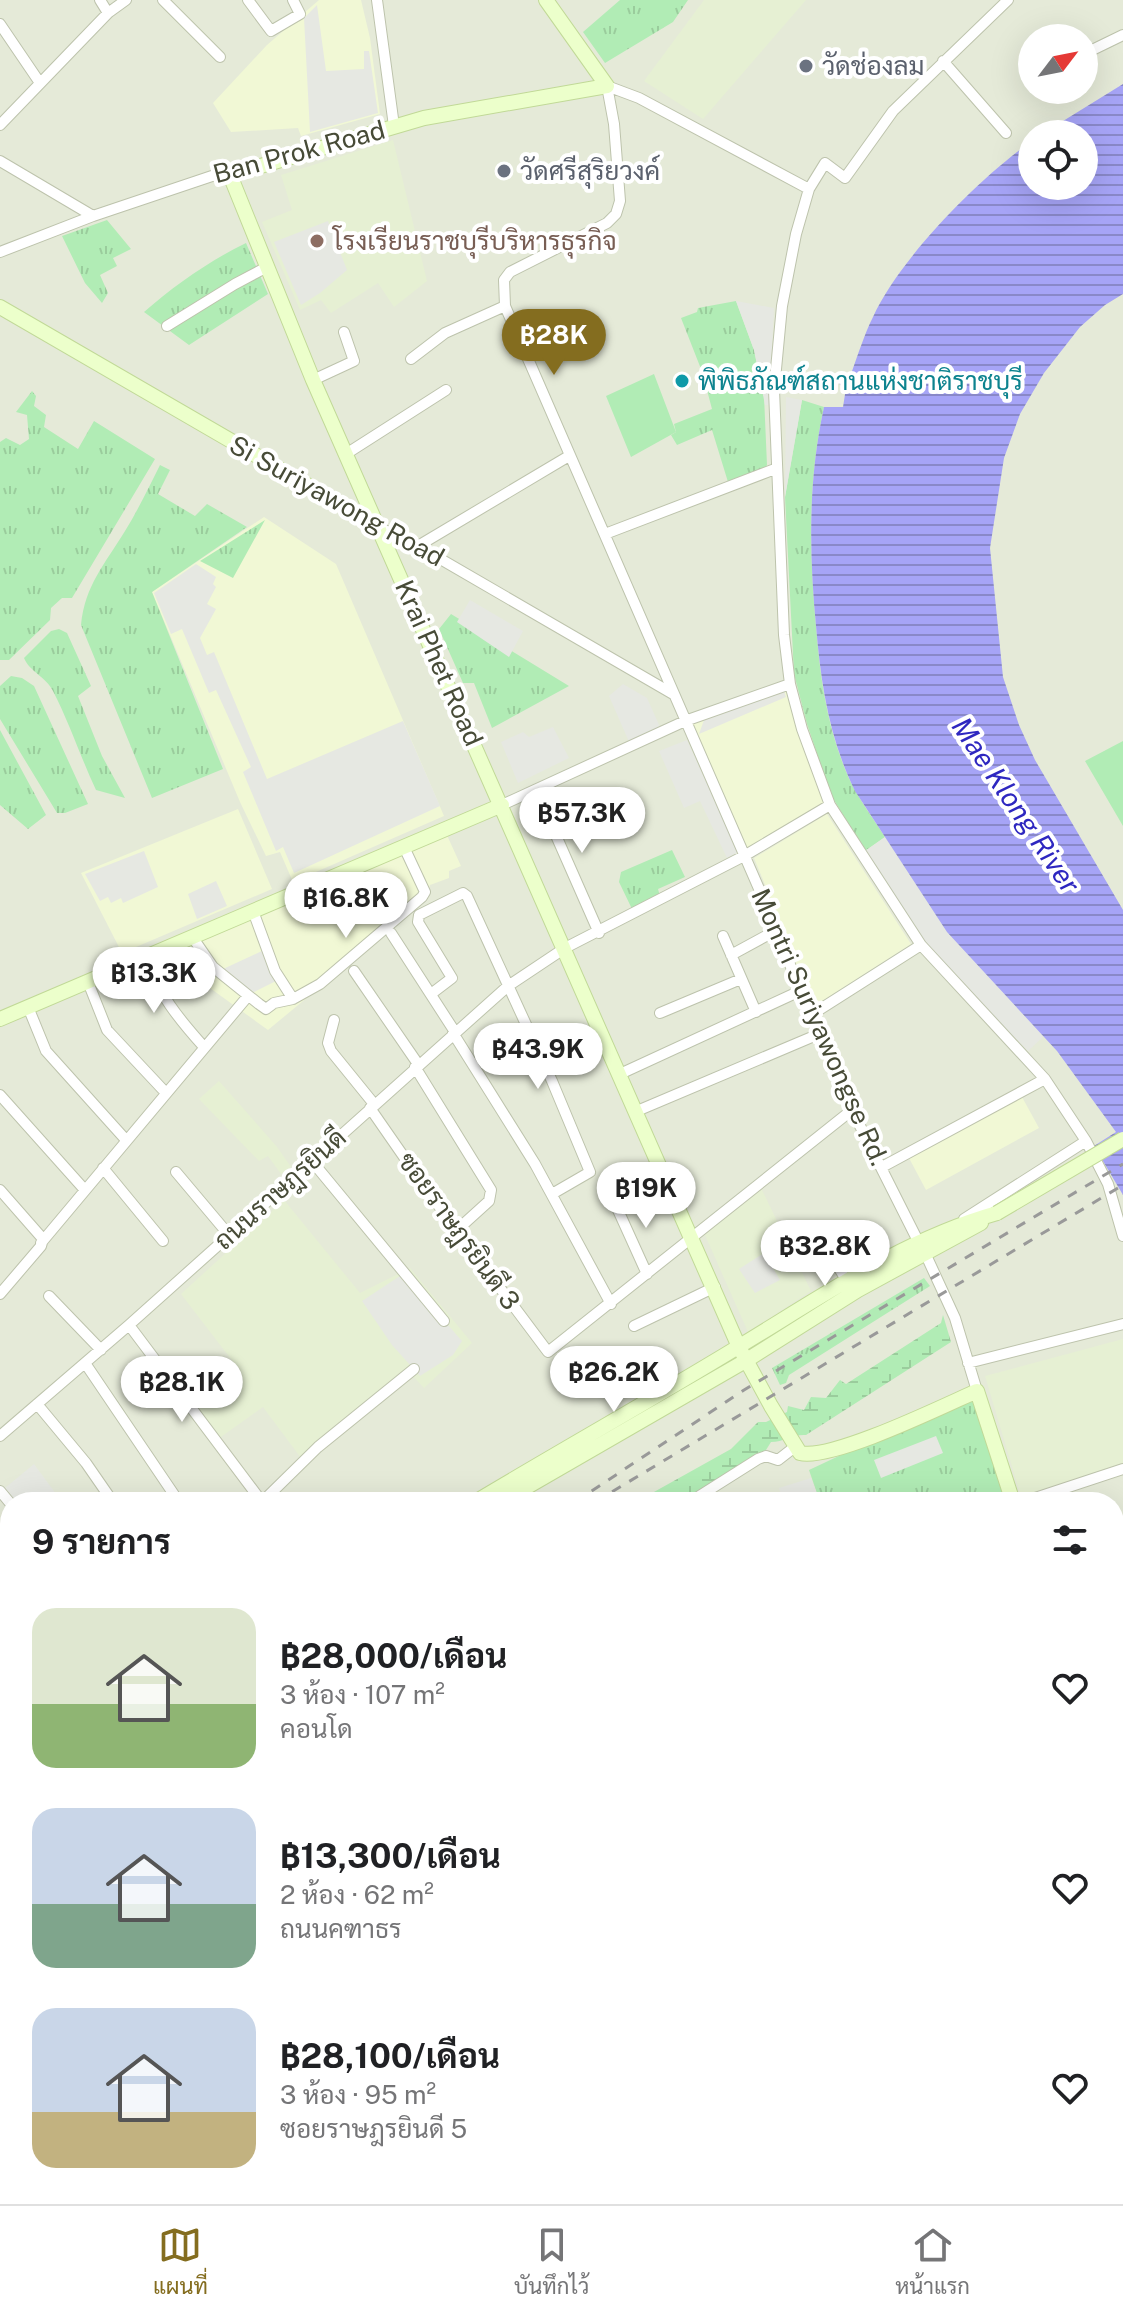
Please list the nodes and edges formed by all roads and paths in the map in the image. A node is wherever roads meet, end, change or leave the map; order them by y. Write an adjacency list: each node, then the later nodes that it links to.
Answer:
1 (100, 0): 9 (street)
2 (126, 0): 9 (street)
3 (163, 0): 13 (street)
4 (248, 0): 5 (street)
5 (293, 0)
6 (377, 0): 18 (street)
7 (1008, 0): 14 (street)
8 (548, 1): 16 (main road)
9 (108, 13): 15 (street)
10 (0, 24): 15 (street)
11 (1123, 35): 12 (street)
12 (1098, 47)
13 (220, 57)
14 (943, 61): 19 (street); 22 (street)
15 (40, 83): 17 (street)
16 (607, 86): 18 (main road, Ban Prok Road); 22 (street); 26 (street)
17 (0, 125)
18 (394, 126): 21 (main road, Ban Prok Road)
19 (1006, 133)
20 (0, 161): 23 (street)
21 (230, 175): 23 (street, Ban Prok Road); 25 (main road, Krai Phet Road)
22 (809, 189): 35 (street)
23 (93, 216): 24 (street, Ban Prok Road)
24 (0, 252)
25 (267, 267): 28 (street); 31 (main road, Krai Phet Road)
26 (505, 306): 30 (street); 34 (street, Montri Suriyawongse Rd.)
27 (0, 307): 36 (main road, Si Suriyawong Road)
28 (167, 326)
29 (344, 332): 31 (street)
30 (411, 359)
31 (313, 380): 33 (main road, Krai Phet Road)
32 (446, 390): 33 (street)
33 (346, 454): 36 (main road, Krai Phet Road)
34 (569, 456): 37 (street, Montri Suriyawongse Rd.); 38 (street)
35 (775, 469): 37 (street); 39 (street)
36 (378, 527): 38 (street, Si Suriyawong Road); 43 (main road, Krai Phet Road)
37 (605, 534): 40 (street, Montri Suriyawongse Rd.)
38 (418, 546): 40 (street, Si Suriyawong Road)
39 (790, 684): 41 (street); 44 (street)
40 (673, 694): 41 (street, Montri Suriyawongse Rd.)
41 (685, 721): 42 (street); 46 (street, Montri Suriyawongse Rd.)
42 (536, 790): 43 (street); 50 (street)
43 (502, 805): 45 (main road); 54 (main road, Krai Phet Road)
44 (830, 805): 46 (street, ถนนราษฎรยินดี); 53 (street)
45 (404, 847): 47 (main road); 64 (street)
46 (744, 856): 48 (street, Montri Suriyawongse Rd.); 50 (street, ถนนราษฎรยินดี)
47 (253, 911): 52 (main road); 64 (street)
48 (777, 930): 55 (street); 61 (street, Montri Suriyawongse Rd.)
49 (391, 933): 62 (street)
50 (599, 933): 54 (street, ถนนราษฎรยินดี)
51 (723, 936): 55 (street)
52 (193, 938): 56 (main road); 63 (street)
53 (921, 945): 68 (street); 76 (street)
54 (565, 948): 60 (street, ถนนราษฎรยินดี); 75 (main road, Krai Phet Road)
55 (731, 955): 58 (street)
56 (145, 958): 59 (main road); 73 (street)
57 (354, 971): 74 (street)
58 (741, 979): 66 (street); 67 (street)
59 (88, 982): 65 (main road); 77 (street)
60 (508, 986): 62 (street); 71 (street, ถนนราษฎรยินดี); 91 (street)
61 (800, 991): 66 (street); 68 (street, Montri Suriyawongse Rd.)
62 (431, 994): 71 (street)
63 (248, 996): 64 (street); 73 (street)
64 (293, 999)
65 (28, 1007): 69 (main road); 83 (street)
66 (756, 1012): 75 (street)
67 (660, 1013)
68 (811, 1015): 72 (street, Montri Suriyawongse Rd.)
69 (0, 1019)
70 (334, 1020): 79 (street, ซอยราษฎรยินดี 3)
71 (454, 1033): 74 (street, ถนนราษฎรยินดี); 91 (street)
72 (819, 1034): 80 (street, Montri Suriyawongse Rd.); 81 (street)
73 (204, 1047): 77 (street)
74 (417, 1066): 79 (street, ถนนราษฎรยินดี); 95 (street)
75 (620, 1074): 81 (main road, Krai Phet Road)
76 (1045, 1079): 84 (street); 86 (street)
77 (166, 1093): 83 (street)
78 (0, 1095): 89 (street)
79 (372, 1106): 85 (street, ถนนราษฎรยินดี); 95 (street, ซอยราษฎรยินดี 3)
80 (852, 1110): 86 (street, Montri Suriyawongse Rd.); 98 (street)
81 (637, 1111): 98 (main road, Krai Phet Road)
82 (1123, 1139): 93 (main road, bridge)
83 (126, 1140): 87 (street)
84 (1086, 1141): 94 (street); 97 (street)
85 (311, 1160): 96 (street, ถนนราษฎรยินดี); 109 (street)
86 (882, 1167): 101 (street, Montri Suriyawongse Rd.)
87 (103, 1168): 89 (street); 99 (street)
88 (176, 1172): 96 (street)
89 (84, 1189): 100 (street)
90 (0, 1190): 100 (street)
91 (552, 1194): 108 (street)
92 (613, 1199): 103 (street)
93 (997, 1213): 94 (main road); 101 (main road)
94 (955, 1225): 101 (main road)
95 (457, 1230): 108 (street, ซอยราษฎรยินดี 3)
96 (229, 1235): 111 (street, ถนนราษฎรยินดี)
97 (1123, 1236)
98 (693, 1237): 103 (street); 106 (main road, Krai Phet Road)
99 (163, 1241)
100 (41, 1243): 105 (street)
101 (922, 1247): 104 (main road); 114 (main road); 116 (street, Montri Suriyawongse Rd.)
102 (830, 1254): 104 (street)
103 (647, 1274): 108 (street)
104 (847, 1281): 114 (main road)
105 (2, 1287)
106 (715, 1287): 112 (street); 114 (main road, Krai Phet Road)
107 (49, 1296): 113 (street)
108 (611, 1304)
109 (444, 1321)
110 (1123, 1324): 116 (street)
111 (129, 1325): 113 (street, ถนนราษฎรยินดี); 125 (street)
112 (634, 1326)
113 (101, 1350): 115 (street, ถนนราษฎรยินดี)
114 (743, 1354): 121 (main road, Krai Phet Road); 127 (main road); 128 (main road)
115 (85, 1363): 119 (street, ถนนราษฎรยินดี); 124 (street)
116 (968, 1363): 118 (street, Montri Suriyawongse Rd.)
117 (414, 1369): 126 (street)
118 (977, 1391): 121 (main road); 130 (main road)
119 (37, 1404): 120 (street, ถนนราษฎรยินดี); 123 (street)
120 (0, 1436)
121 (794, 1444): 129 (street)
122 (1123, 1469): 131 (street)
123 (106, 1492)
124 (172, 1492)
125 (254, 1492)
126 (272, 1492)
127 (493, 1492)
128 (517, 1492)
129 (706, 1492)
130 (1010, 1492)
131 (1053, 1492)

